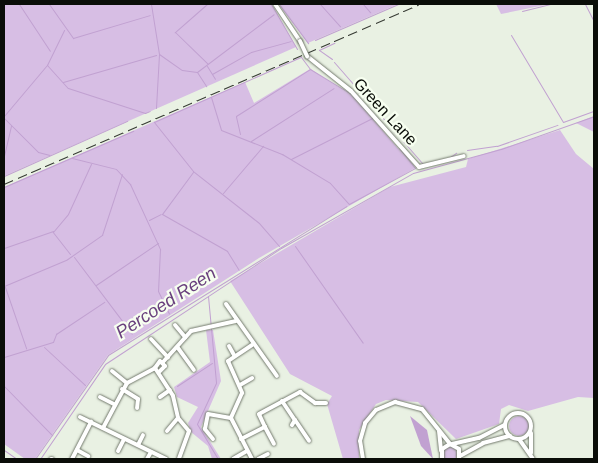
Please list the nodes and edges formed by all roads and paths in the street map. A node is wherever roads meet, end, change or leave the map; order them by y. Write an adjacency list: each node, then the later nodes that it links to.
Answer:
1 (275, 4): 2 (street, Green Lane, bridge)
2 (464, 156)
3 (226, 304): 4 (street)
4 (236, 321): 6 (street); 9 (street)
5 (175, 325): 6 (street)
6 (185, 337): 10 (street)
7 (151, 339): 12 (street)
8 (229, 346): 11 (street)
9 (252, 346): 11 (street); 18 (street)
10 (178, 348): 12 (street); 15 (street)
11 (234, 355): 21 (street)
12 (168, 357): 13 (street)
13 (163, 362): 14 (street); 17 (street)
14 (155, 368): 17 (street); 20 (street)
15 (194, 370)
16 (112, 371): 20 (street)
17 (160, 371): 23 (street)
18 (277, 376)
19 (252, 378): 21 (street)
20 (127, 383): 22 (street)
21 (240, 385): 32 (street)
22 (122, 389): 28 (street); 29 (street)
23 (170, 390): 24 (street); 31 (street)
24 (160, 396)
25 (100, 397): 28 (street)
26 (282, 401): 27 (street); 33 (street); 37 (street)
27 (326, 403)
28 (114, 404): 38 (street)
29 (137, 408)
30 (80, 417): 34 (street)
31 (178, 418): 41 (street); 65 (street)
32 (231, 418): 45 (street); 46 (street)
33 (294, 420): 35 (street); 48 (street)
34 (91, 422): 38 (street); 52 (street)
35 (292, 425)
36 (505, 425): 40 (street); 43 (street); 50 (street)
37 (265, 427): 46 (street); 49 (street)
38 (103, 428): 44 (street)
39 (439, 430): 50 (street); 54 (street); 69 (street)
40 (531, 430): 47 (street); 57 (street)
41 (167, 431)
42 (143, 435): 51 (street)
43 (510, 436): 47 (street); 60 (street)
44 (124, 439): 51 (street); 53 (street)
45 (213, 439)
46 (241, 439): 56 (street)
47 (518, 439): 57 (street)
48 (309, 442)
49 (274, 444)
50 (451, 444): 54 (street); 60 (street)
51 (138, 445): 55 (street)
52 (77, 450): 59 (street); 61 (street)
53 (118, 451)
54 (441, 451): 70 (street)
55 (151, 452): 62 (street); 63 (street)
56 (248, 452): 66 (street); 67 (street)
57 (531, 453): 71 (street)
58 (268, 454): 68 (street)
59 (88, 456)
60 (459, 458)
61 (72, 459)
62 (147, 459)
63 (166, 459)
64 (172, 459): 65 (street)
65 (180, 459)
66 (233, 459)
67 (252, 459)
68 (258, 459)
69 (363, 459)
70 (442, 459)
71 (533, 459)

